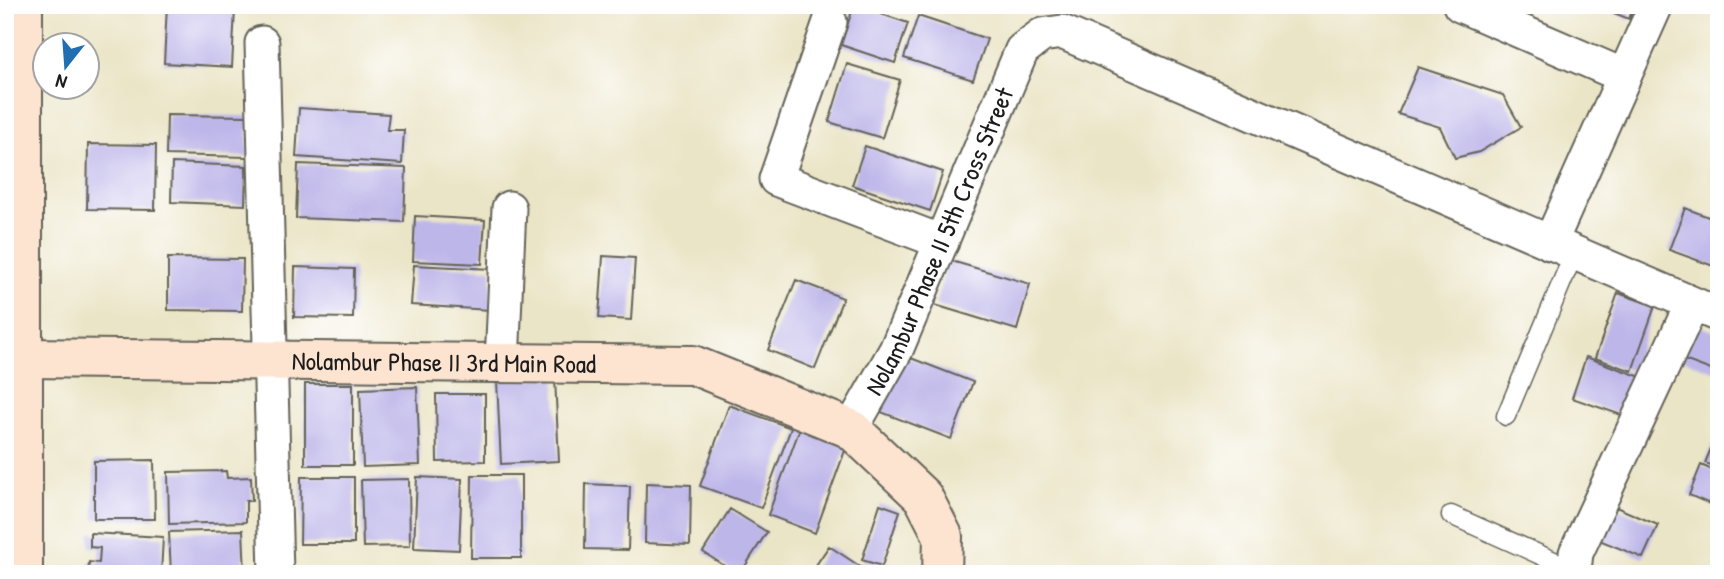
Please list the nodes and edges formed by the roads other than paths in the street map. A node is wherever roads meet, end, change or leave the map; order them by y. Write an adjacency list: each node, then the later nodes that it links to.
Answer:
1 (23, 5): 11 (street)
2 (1460, 5): 6 (street)
3 (1656, 5): 6 (street)
4 (830, 22): 8 (street)
5 (261, 43): 12 (street)
6 (1624, 76): 9 (street)
7 (509, 208): 13 (street)
8 (942, 242): 9 (street, Nolambur Phase II 5th Cross Street); 15 (street, Nolambur Phase II 5th Cross Street)
9 (1562, 248): 10 (street); 14 (lane)
10 (1705, 310): 17 (street)
11 (14, 358): 12 (street, Nolambur Phase II 3rd Main Road); 18 (street)
12 (272, 361): 13 (street, Nolambur Phase II 3rd Main Road); 19 (street)
13 (502, 363): 15 (street, Nolambur Phase II 3rd Main Road)
14 (1506, 416)
15 (851, 429): 20 (street)
16 (1451, 515): 17 (lane)
17 (1575, 572)
18 (23, 574)
19 (276, 574)
20 (942, 574)

